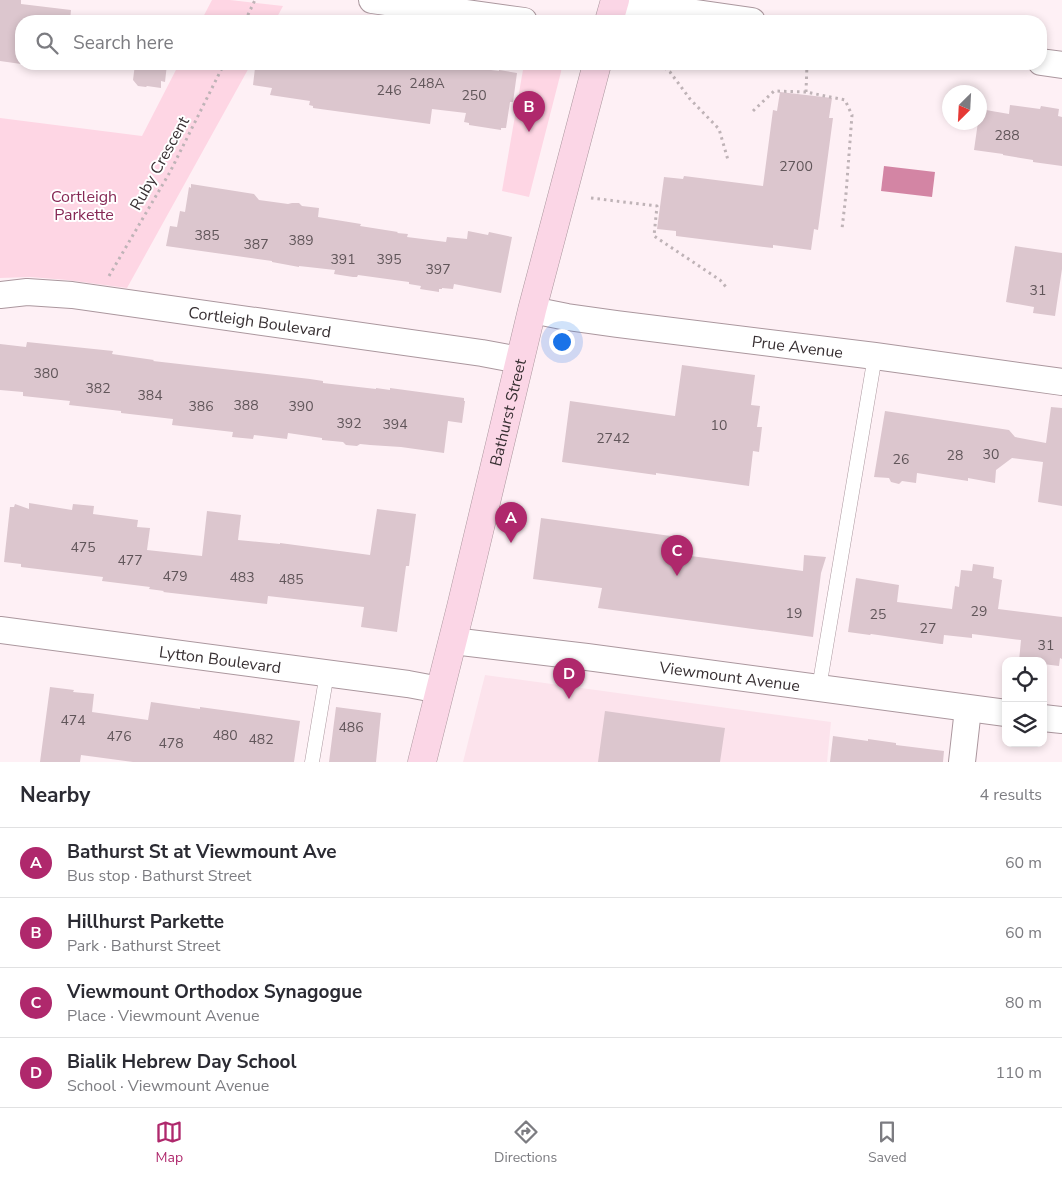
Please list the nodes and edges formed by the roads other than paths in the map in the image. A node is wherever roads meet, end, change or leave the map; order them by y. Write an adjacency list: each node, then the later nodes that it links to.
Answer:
1 (372, 0): 3 (street)
2 (612, 11): 4 (street)
3 (481, 15)
4 (710, 15)
5 (1047, 63): 6 (street)
6 (1062, 65)
7 (596, 70): 9 (main road, Bathurst Street)
8 (0, 295): 11 (street, Cortleigh Boulevard)
9 (532, 310): 10 (street, Prue Avenue); 11 (main road, Bathurst Street)
10 (876, 356): 12 (street, Prue Avenue); 16 (lane)
11 (520, 360): 14 (main road, Bathurst Street)
12 (1062, 382)
13 (0, 630): 15 (street, Lytton Boulevard)
14 (453, 641): 16 (street, Viewmount Avenue); 17 (main road, Bathurst Street)
15 (327, 674): 17 (street, Lytton Boulevard); 22 (lane)
16 (819, 688): 18 (street, Viewmount Avenue)
17 (440, 690): 23 (main road, Bathurst Street)
18 (968, 708): 19 (street, Viewmount Avenue); 24 (street)
19 (1002, 712)
20 (1047, 718): 21 (street)
21 (1062, 720)
22 (312, 762)
23 (422, 762)
24 (962, 762)

